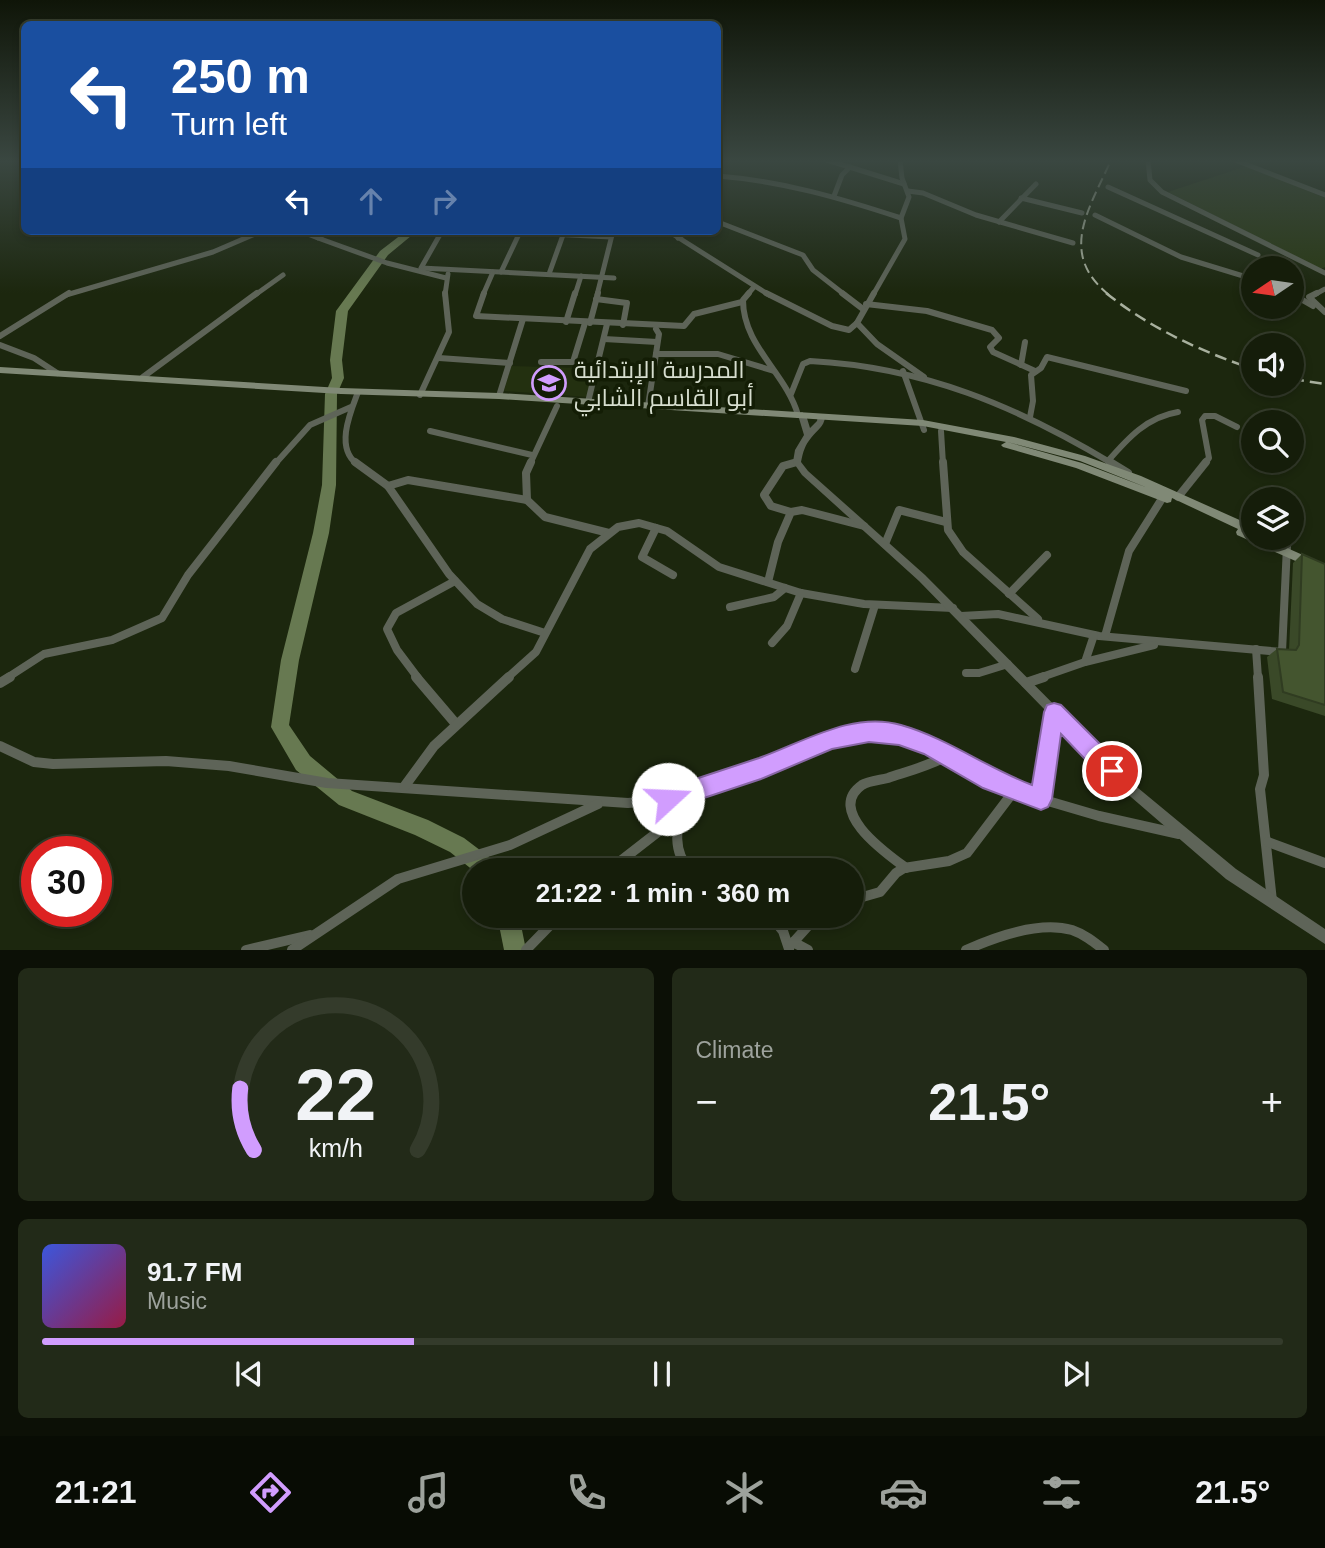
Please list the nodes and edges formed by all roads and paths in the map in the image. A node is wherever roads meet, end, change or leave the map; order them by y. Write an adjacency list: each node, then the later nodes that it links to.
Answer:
1 (859, 204): 10 (street)
2 (907, 204): 10 (street)
3 (953, 204): 11 (street)
4 (1015, 204): 11 (street)
5 (1049, 204): 8 (street)
6 (1146, 204): 26 (street)
7 (1187, 204): 24 (street)
8 (1082, 212)
9 (1095, 215): 34 (street)
10 (901, 218): 44 (street)
11 (999, 222): 25 (street)
12 (721, 223): 44 (street)
13 (253, 235): 53 (street)
14 (310, 235): 22 (street)
15 (323, 235): 22 (street)
16 (440, 235): 28 (street)
17 (519, 235): 30 (street)
18 (563, 235): 32 (street)
19 (612, 235): 36 (street)
20 (674, 235): 23 (street)
21 (682, 235): 23 (street)
22 (318, 238): 37 (street)
23 (678, 238): 39 (street)
24 (1256, 239): 26 (street); 31 (street)
25 (1073, 243)
26 (1238, 246): 27 (street)
27 (1258, 256)
28 (449, 270): 29 (street); 37 (street)
29 (493, 272): 30 (street); 46 (street)
30 (501, 272): 32 (street)
31 (1325, 273)
32 (549, 274): 35 (street)
33 (283, 275): 69 (street)
34 (1241, 275)
35 (581, 276): 36 (street); 47 (street)
36 (603, 277): 38 (street); 41 (street)
37 (446, 278): 59 (street)
38 (614, 278)
39 (754, 286): 43 (street); 49 (street)
40 (1325, 289): 45 (street)
41 (596, 299): 48 (street); 51 (street)
42 (1304, 301): 45 (street)
43 (742, 302): 52 (street); 66 (street)
44 (865, 307): 49 (street); 63 (street)
45 (1324, 312)
46 (523, 320): 47 (street); 61 (street)
47 (566, 322): 48 (street)
48 (588, 323): 50 (street); 60 (street)
49 (856, 323): 62 (street)
50 (607, 324): 51 (street); 54 (street)
51 (623, 325): 52 (street)
52 (656, 329): 55 (street)
53 (0, 336)
54 (604, 339): 55 (street); 77 (street)
55 (657, 342): 58 (street)
56 (1025, 342): 63 (street)
57 (0, 345): 67 (street)
58 (656, 354): 66 (street); 79 (street)
59 (439, 358): 61 (street); 74 (street)
60 (541, 362)
61 (509, 363): 76 (street)
62 (906, 364): 68 (street); 70 (street)
63 (1021, 365): 65 (street)
64 (0, 370): 67 (main road)
65 (1035, 371): 72 (street); 83 (street)
66 (775, 372): 73 (street)
67 (57, 373): 69 (main road)
68 (902, 373): 70 (street); 73 (street); 85 (street)
69 (144, 377): 71 (main road)
70 (927, 380): 83 (street)
71 (358, 391): 74 (main road); 80 (street)
72 (1186, 391)
73 (791, 394): 82 (street)
74 (420, 395): 75 (main road)
75 (452, 396): 76 (main road); 78 (main road)
76 (499, 396): 77 (main road)
77 (588, 402): 79 (main road)
78 (557, 406): 82 (main road); 90 (street)
79 (648, 406): 82 (main road)
80 (351, 407): 94 (street); 131 (street)
81 (1178, 412): 92 (street)
82 (801, 417): 84 (main road); 89 (street)
83 (1030, 417): 92 (street)
84 (821, 419): 85 (main road); 89 (street)
85 (923, 426): 88 (main road); 93 (main road)
86 (1237, 427): 96 (street)
87 (430, 431): 90 (street)
88 (941, 431): 95 (main road); 99 (street)
89 (808, 434): 91 (street)
90 (532, 455): 97 (street)
91 (797, 461): 98 (street); 100 (street)
92 (1108, 461): 93 (street)
93 (1138, 479): 96 (main road)
94 (388, 486): 97 (street); 113 (street)
95 (1163, 497): 103 (main road); 123 (street)
96 (1178, 498): 101 (main road)
97 (527, 500): 104 (street)
98 (791, 512): 100 (street); 114 (street)
99 (946, 522): 105 (street); 117 (street)
100 (864, 526): 105 (street)
101 (1241, 526)
102 (656, 528): 104 (street); 112 (street); 114 (street)
103 (1241, 530)
104 (609, 533): 122 (street)
105 (886, 544): 120 (street)
106 (1286, 550): 126 (street)
107 (1288, 550): 111 (main road)
108 (1289, 550): 110 (main road)
109 (1047, 555): 117 (street)
110 (1325, 563)
111 (1325, 570)
112 (673, 575)
113 (455, 581): 122 (street); 134 (street)
114 (768, 582): 115 (street)
115 (785, 588): 116 (street); 119 (street)
116 (801, 593): 118 (street); 124 (street)
117 (1009, 594): 121 (street)
118 (876, 605): 120 (street); 129 (street)
119 (730, 607)
120 (957, 612): 121 (street); 128 (street)
121 (1041, 621): 123 (street)
122 (545, 633): 134 (street)
123 (1100, 636): 125 (street); 127 (street)
124 (772, 643)
125 (1161, 643): 126 (street); 127 (street)
126 (1256, 649): 144 (street)
127 (1085, 662): 132 (street)
128 (1008, 664): 130 (street); 132 (street)
129 (855, 669)
130 (966, 673)
131 (0, 683)
132 (1026, 683): 133 (street)
133 (1054, 712): 140 (street); 143 (street)
134 (456, 724): 137 (street)
135 (0, 746): 137 (street)
136 (950, 755): 138 (street); 139 (street); 148 (street)
137 (404, 788): 141 (street)
138 (1014, 791): 140 (street); 148 (street)
139 (684, 794): 141 (street); 142 (street)
140 (1041, 799): 143 (street)
141 (600, 803): 154 (street)
142 (681, 814): 145 (street); 146 (street)
143 (1183, 835): 150 (street)
144 (1268, 842): 147 (street); 150 (street)
145 (624, 858)
146 (680, 858)
147 (1325, 863)
148 (906, 868): 149 (street)
149 (864, 898)
150 (1272, 901): 155 (street)
151 (550, 928): 156 (street)
152 (781, 928): 157 (street)
153 (806, 928): 157 (street)
154 (313, 934): 158 (street); 159 (street)
155 (1325, 937)
156 (536, 945): 160 (street)
157 (790, 946): 161 (street)
158 (246, 950)
159 (292, 950)
160 (526, 950)
161 (808, 950)
162 (966, 950): 163 (street)
163 (1104, 950)

